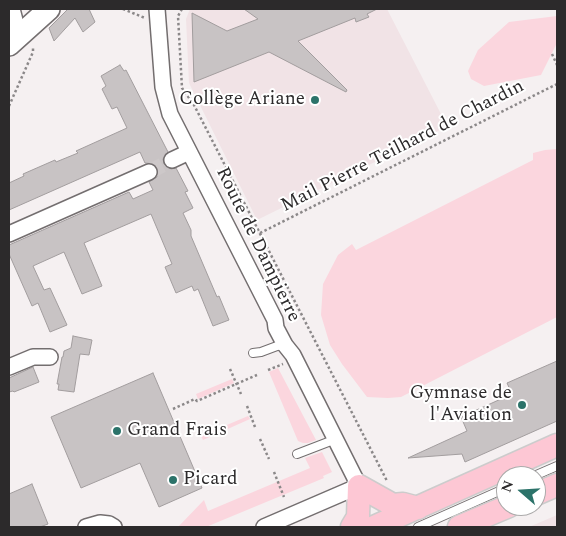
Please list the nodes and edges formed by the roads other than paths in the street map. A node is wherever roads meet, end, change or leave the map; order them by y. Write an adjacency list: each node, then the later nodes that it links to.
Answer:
1 (12, 9): 4 (street)
2 (49, 9): 4 (street)
3 (157, 9): 5 (street, Route de Dampierre)
4 (21, 35)
5 (189, 152): 6 (street); 9 (street, Route de Dampierre)
6 (172, 160)
7 (150, 172): 8 (street)
8 (9, 234)
9 (276, 328): 10 (street, Route de Dampierre); 11 (lane)
10 (284, 346): 11 (lane); 15 (street, Route de Dampierre)
11 (269, 348): 12 (lane)
12 (253, 353)
13 (50, 357): 14 (street)
14 (9, 367)
15 (336, 439): 17 (lane); 18 (street, Route de Dampierre)
16 (557, 445): 21 (main road)
17 (297, 454)
18 (359, 486): 21 (main road); 24 (street); 25 (main road)
19 (496, 491): 21 (lane)
20 (496, 511): 27 (main road)
21 (418, 518): 26 (main road)
22 (86, 527): 23 (street)
23 (114, 527)
24 (264, 527)
25 (352, 527)
26 (374, 527)
27 (459, 527)

